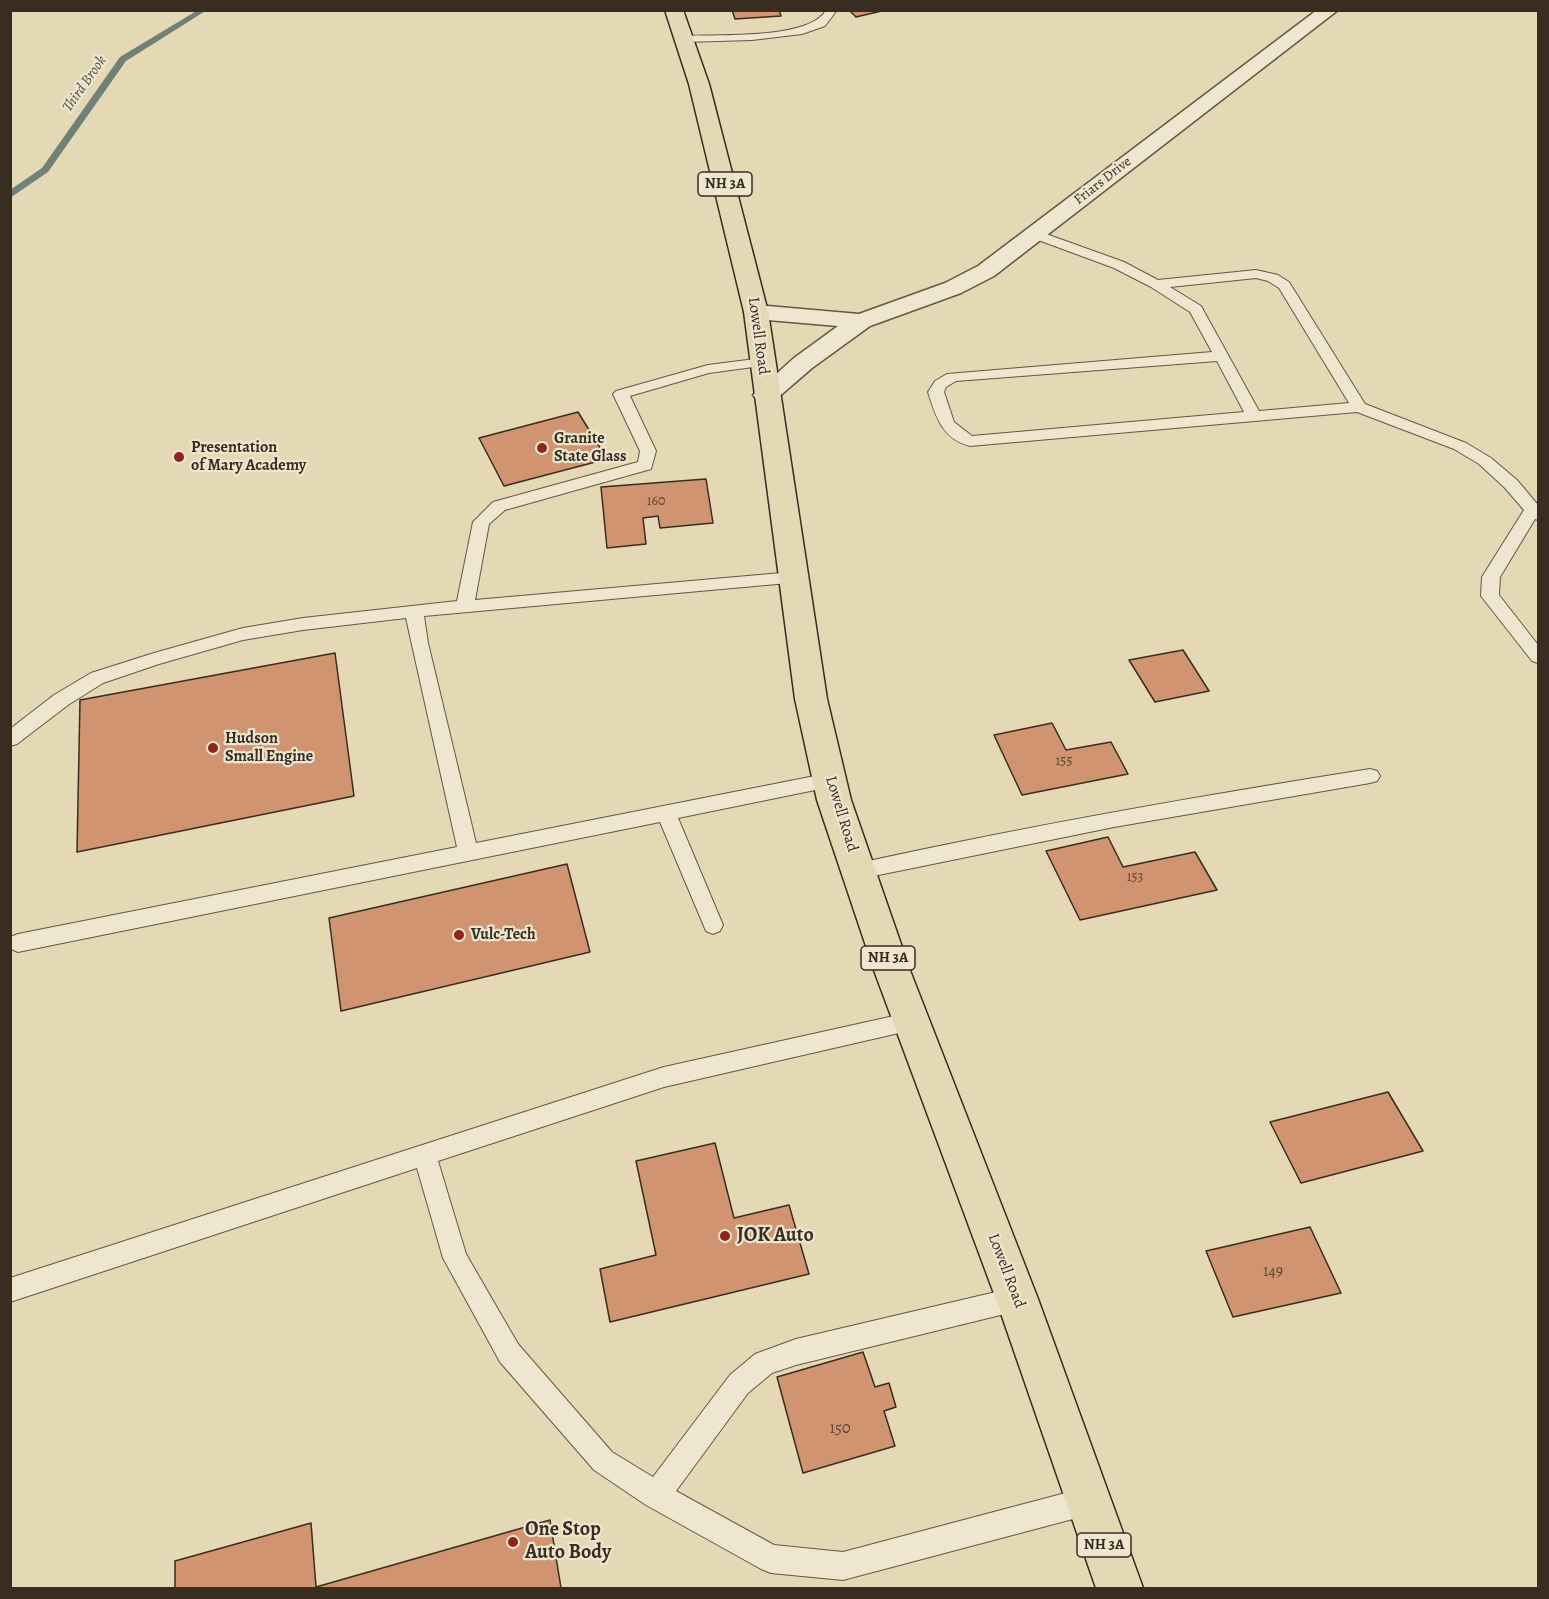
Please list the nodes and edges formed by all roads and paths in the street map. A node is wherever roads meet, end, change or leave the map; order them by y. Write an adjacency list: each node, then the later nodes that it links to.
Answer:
1 (674, 10): 4 (main road, Lowell Road / NH 3A)
2 (832, 10): 4 (lane)
3 (1329, 10): 5 (street, Friars Drive)
4 (686, 39): 7 (main road, Lowell Road / NH 3A)
5 (1035, 234): 6 (lane); 8 (street, Friars Drive)
6 (1156, 284): 9 (lane); 11 (lane)
7 (756, 312): 8 (street, Friars Drive); 10 (main road, Lowell Road / NH 3A)
8 (861, 321): 10 (street, Friars Drive)
9 (1221, 356): 12 (lane); 12 (lane)
10 (765, 378): 14 (main road, Lowell Road / NH 3A); 15 (lane)
11 (1359, 407): 12 (lane); 13 (lane)
12 (1254, 416)
13 (1536, 512): 17 (lane)
14 (793, 578): 15 (lane); 20 (main road, Lowell Road / NH 3A)
15 (465, 606): 16 (lane)
16 (414, 611): 18 (lane); 22 (lane)
17 (1539, 657)
18 (10, 739)
19 (1370, 776): 23 (lane)
20 (830, 780): 21 (lane); 23 (main road, Lowell Road / NH 3A)
21 (666, 813): 22 (lane); 24 (lane)
22 (468, 852): 25 (lane)
23 (859, 871): 26 (main road, Lowell Road / NH 3A)
24 (713, 925)
25 (18, 943)
26 (912, 1021): 27 (lane); 29 (main road, Lowell Road / NH 3A)
27 (425, 1155): 28 (lane); 30 (lane)
28 (10, 1290)
29 (1017, 1299): 30 (lane); 31 (main road, Lowell Road / NH 3A)
30 (656, 1495): 31 (lane)
31 (1088, 1501): 32 (main road, Lowell Road / NH 3A)
32 (1120, 1588)

